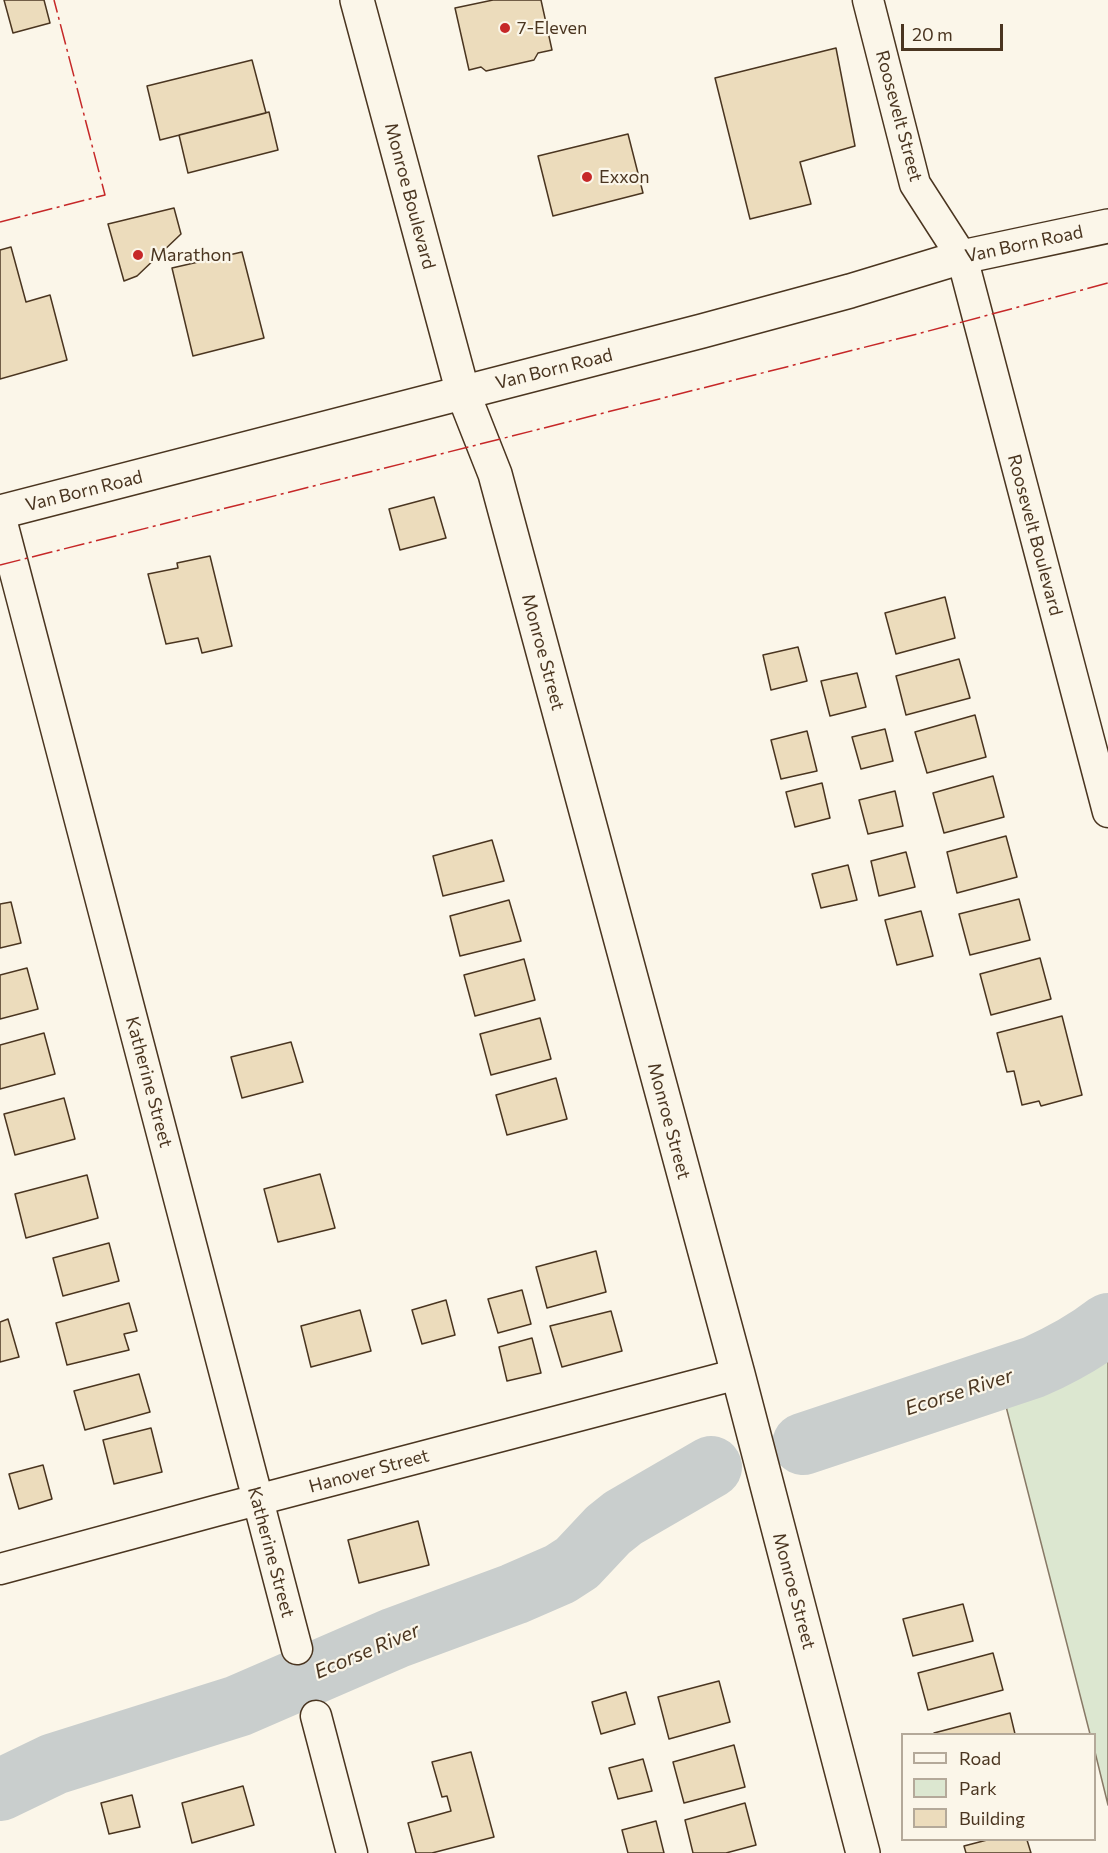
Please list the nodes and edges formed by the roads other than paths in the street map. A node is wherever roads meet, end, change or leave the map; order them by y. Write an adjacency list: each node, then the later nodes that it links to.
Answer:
1 (357, 0): 5 (street, Monroe Boulevard)
2 (868, 0): 4 (street, Roosevelt Street)
3 (1108, 226): 4 (street, Van Born Road)
4 (962, 257): 5 (street, Van Born Road); 7 (street, Roosevelt Boulevard)
5 (464, 393): 6 (street, Van Born Road); 8 (street, Monroe Street)
6 (0, 514): 9 (street, Katherine Street)
7 (1108, 812)
8 (738, 1374): 9 (street, Hanover Street); 14 (street, Monroe Street)
9 (257, 1500): 10 (street, Hanover Street); 11 (street, Katherine Street)
10 (0, 1569)
11 (297, 1649)
12 (316, 1716): 13 (street)
13 (352, 1853)
14 (863, 1853)

